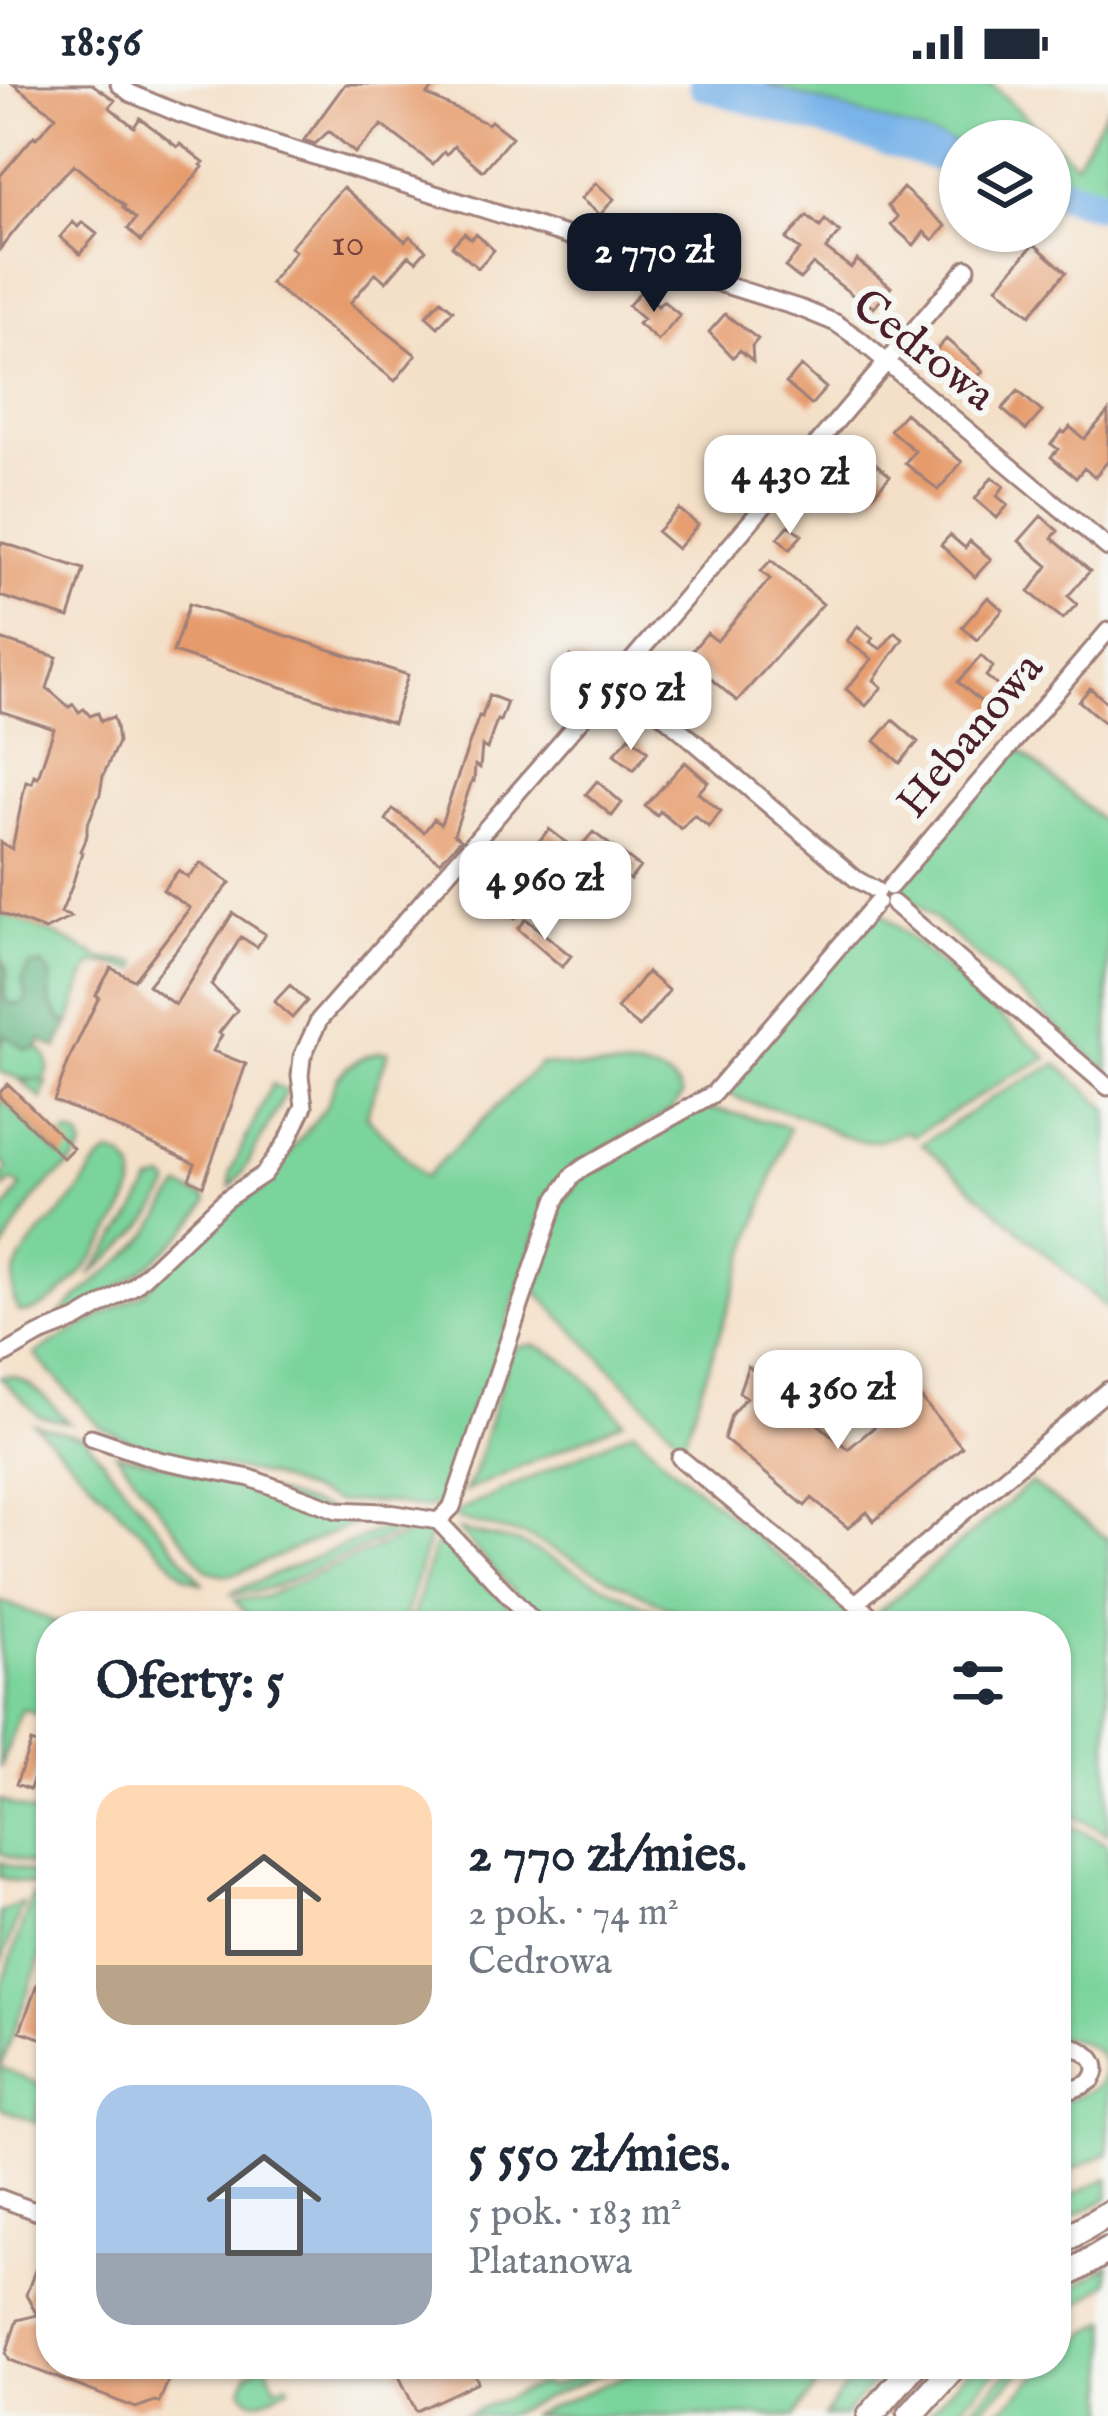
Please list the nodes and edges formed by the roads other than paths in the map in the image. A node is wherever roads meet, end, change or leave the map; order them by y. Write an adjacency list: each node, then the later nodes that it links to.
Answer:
1 (118, 84): 3 (street, Cedrowa)
2 (968, 268): 3 (street)
3 (888, 363): 4 (street, Cedrowa); 6 (street)
4 (1108, 548)
5 (1108, 631): 7 (street, Hebanowa)
6 (618, 677): 7 (street); 9 (street)
7 (884, 896): 8 (street); 13 (street, Hebanowa)
8 (1108, 1087)
9 (0, 1357)
10 (1108, 1390): 12 (street)
11 (91, 1437): 13 (street)
12 (680, 1458)
13 (438, 1521): 14 (street)
14 (524, 1611)
15 (1071, 2045): 16 (street)
16 (1071, 2090)
17 (0, 2198): 18 (street)
18 (36, 2211)
19 (1108, 2214): 20 (main road)
20 (1071, 2235)
21 (1108, 2251): 22 (main road)
22 (1071, 2273)
23 (902, 2379): 25 (main road)
24 (943, 2379): 26 (main road)
25 (870, 2416)
26 (910, 2416)

